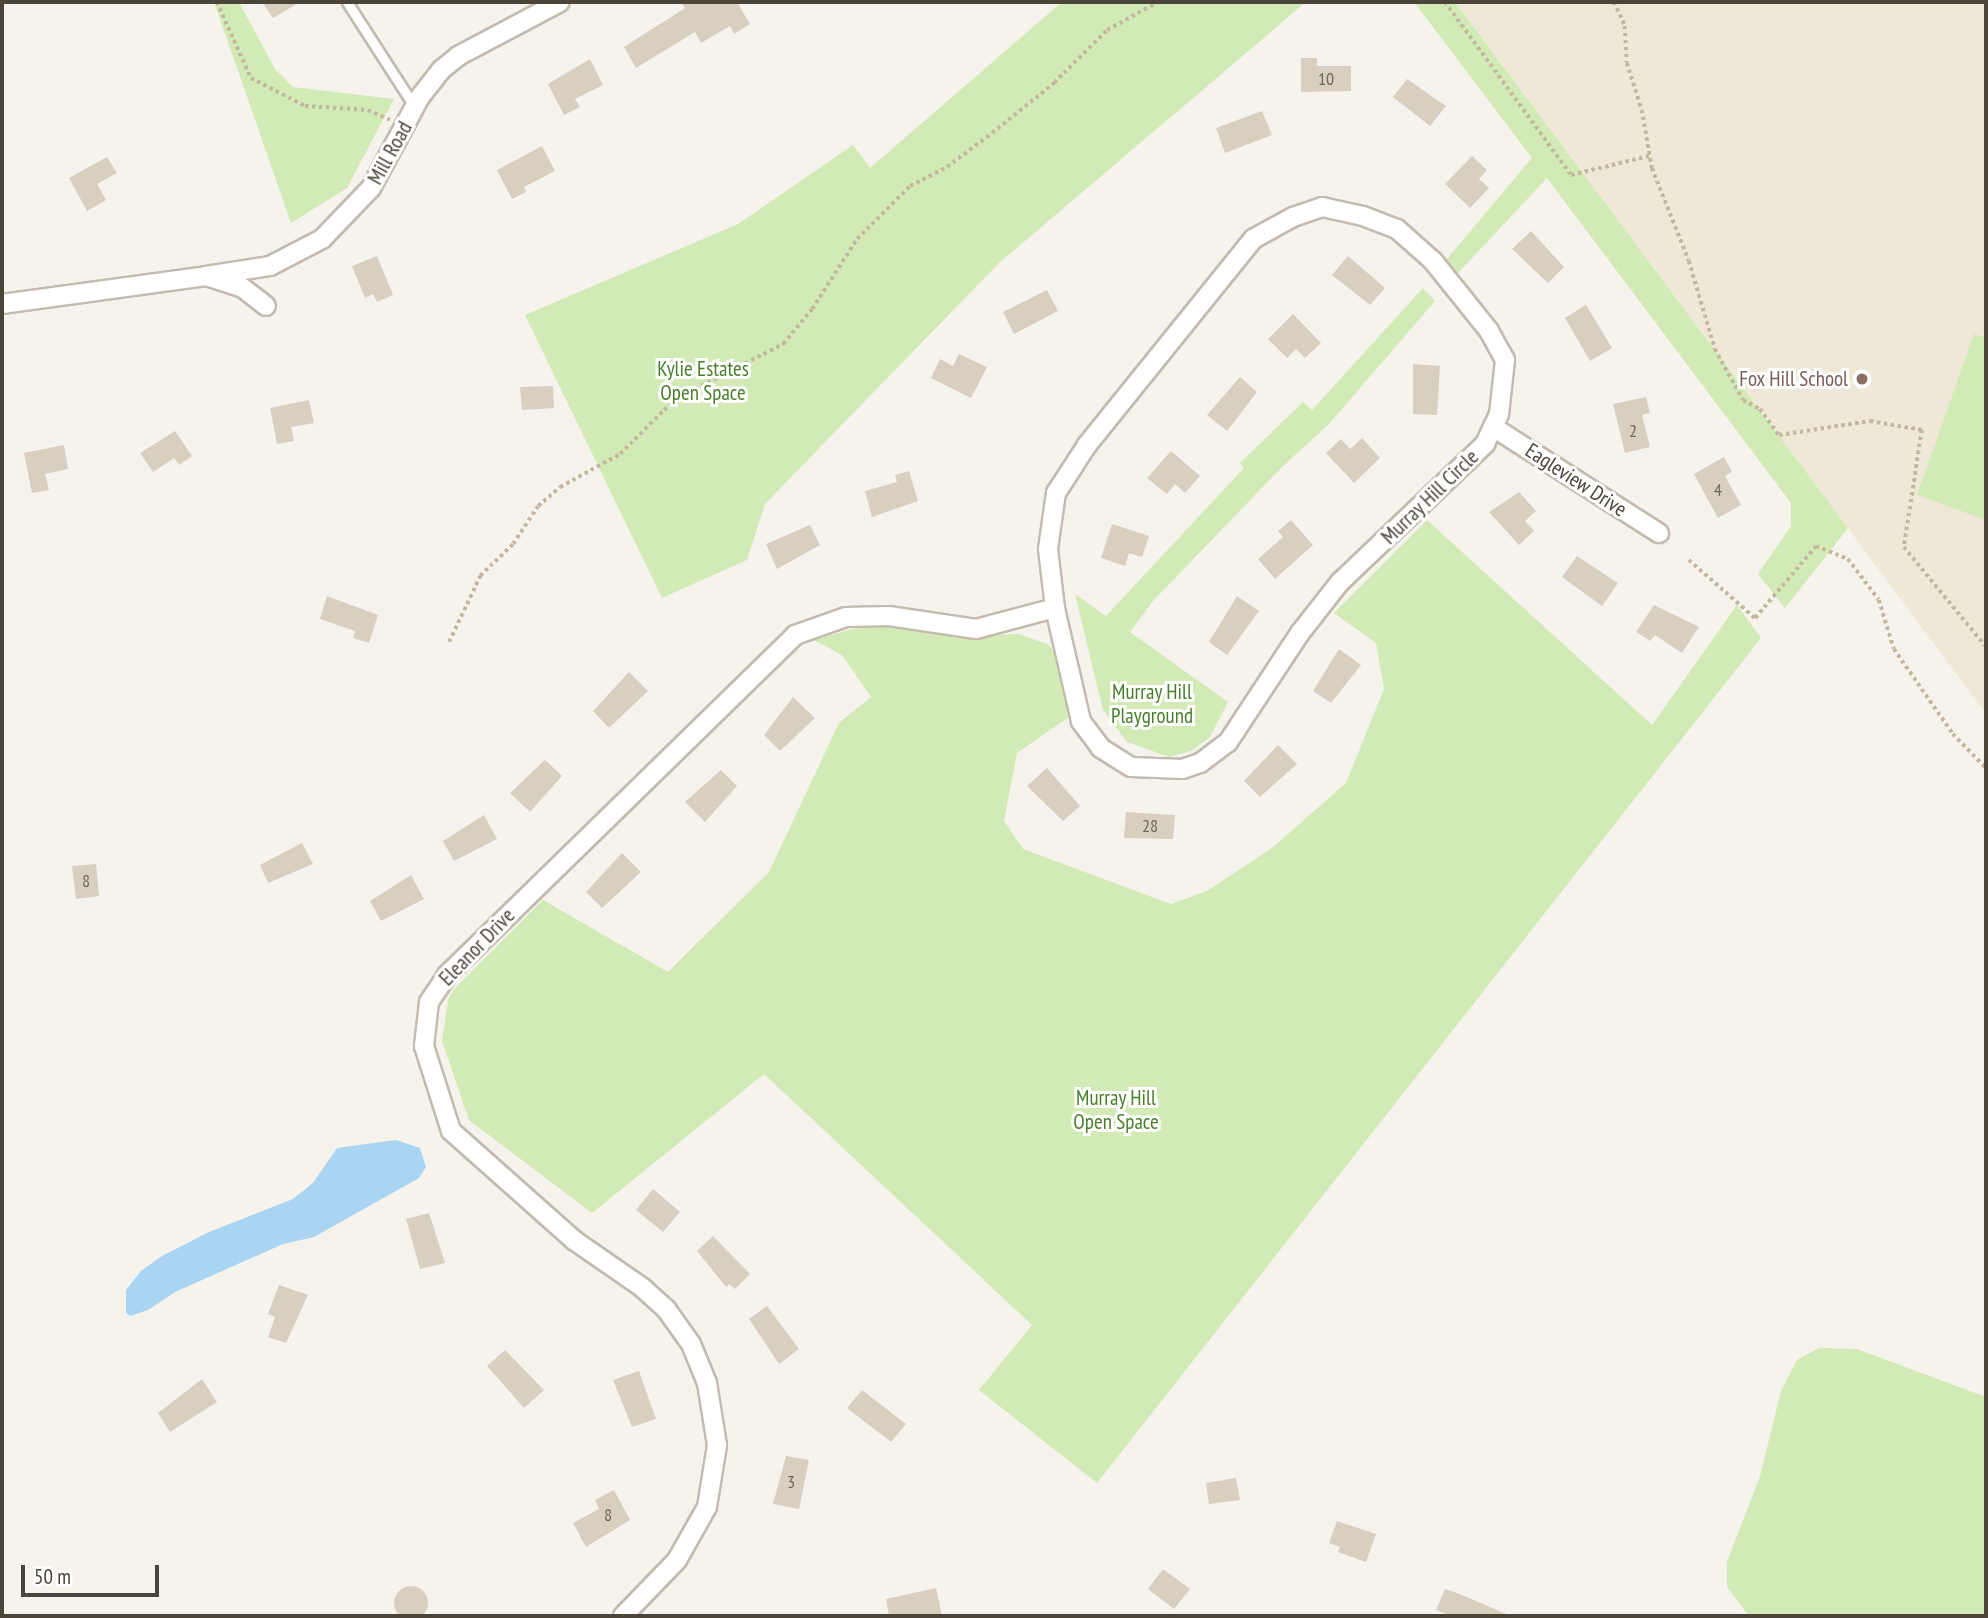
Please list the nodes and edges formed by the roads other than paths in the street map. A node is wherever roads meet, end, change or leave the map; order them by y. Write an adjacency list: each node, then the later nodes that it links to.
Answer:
1 (347, 2): 3 (lane)
2 (560, 2): 3 (street, Mill Road)
3 (415, 107): 4 (street, Mill Road)
4 (206, 276): 5 (street, Mill Road); 6 (street, Mill Road)
5 (2, 304)
6 (266, 306)
7 (1493, 427): 8 (street, Eagleview Drive); 9 (street, Murray Hill Circle); 9 (street, Murray Hill Circle)
8 (1659, 533)
9 (1055, 608): 10 (street, Eleanor Drive)
10 (624, 1616)

